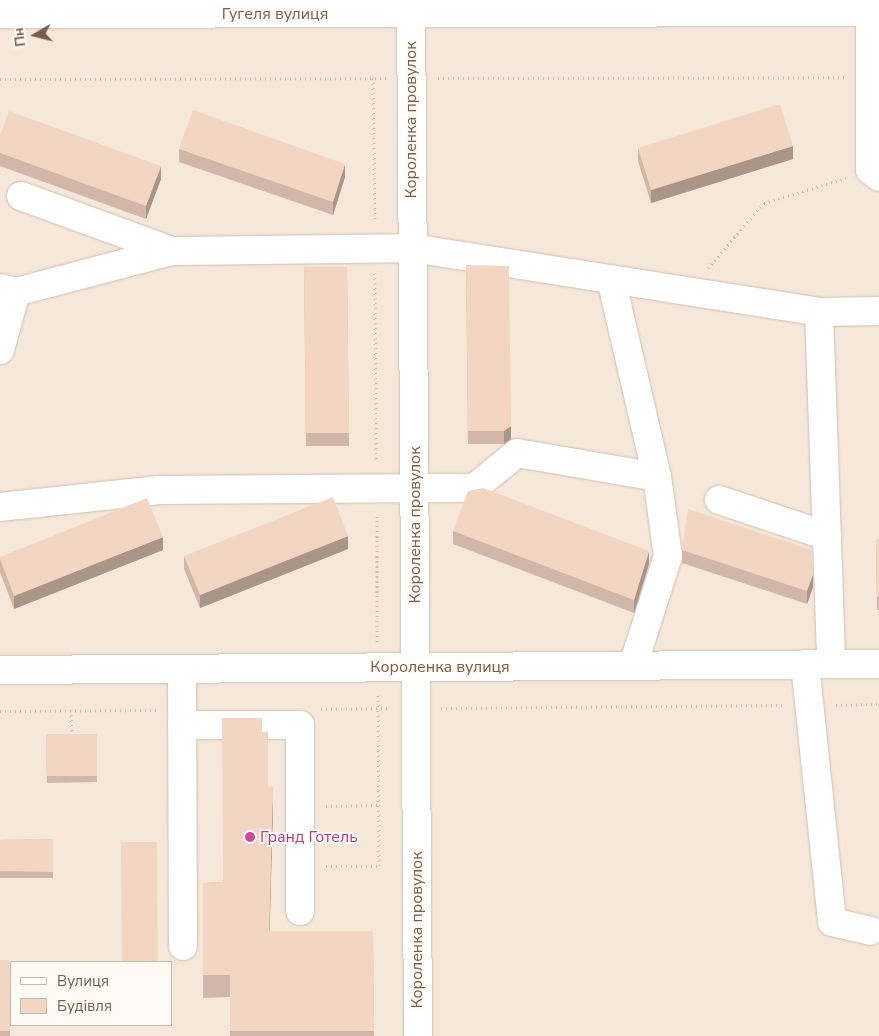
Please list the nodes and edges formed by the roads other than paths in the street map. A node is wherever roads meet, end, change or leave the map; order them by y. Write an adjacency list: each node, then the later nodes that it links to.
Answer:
1 (411, 7): 2 (street, Гугеля вулиця); 3 (street, Гугеля вулиця); 6 (street, Короленка провулок)
2 (874, 12): 4 (street)
3 (0, 14)
4 (874, 173)
5 (21, 196): 7 (street)
6 (412, 248): 7 (street); 8 (street); 14 (street, Короленка провулок)
7 (171, 251): 9 (street)
8 (611, 279): 11 (street); 13 (street)
9 (8, 290): 12 (street)
10 (879, 311): 11 (street)
11 (819, 312): 17 (street)
12 (0, 350)
13 (656, 476): 14 (street); 20 (street)
14 (414, 488): 16 (street); 21 (street, Короленка провулок)
15 (719, 500): 17 (street)
16 (0, 507)
17 (827, 536): 18 (street)
18 (818, 664): 19 (street, Короленка вулиця); 20 (street, Короленка вулиця); 26 (street)
19 (879, 664)
20 (633, 666): 21 (street, Короленка вулиця)
21 (415, 667): 22 (street, Короленка вулиця); 28 (street, Короленка провулок)
22 (182, 669): 23 (street, Короленка вулиця); 24 (street)
23 (0, 670)
24 (182, 725): 25 (street); 27 (street)
25 (300, 911)
26 (870, 931)
27 (183, 946)
28 (418, 1036)

